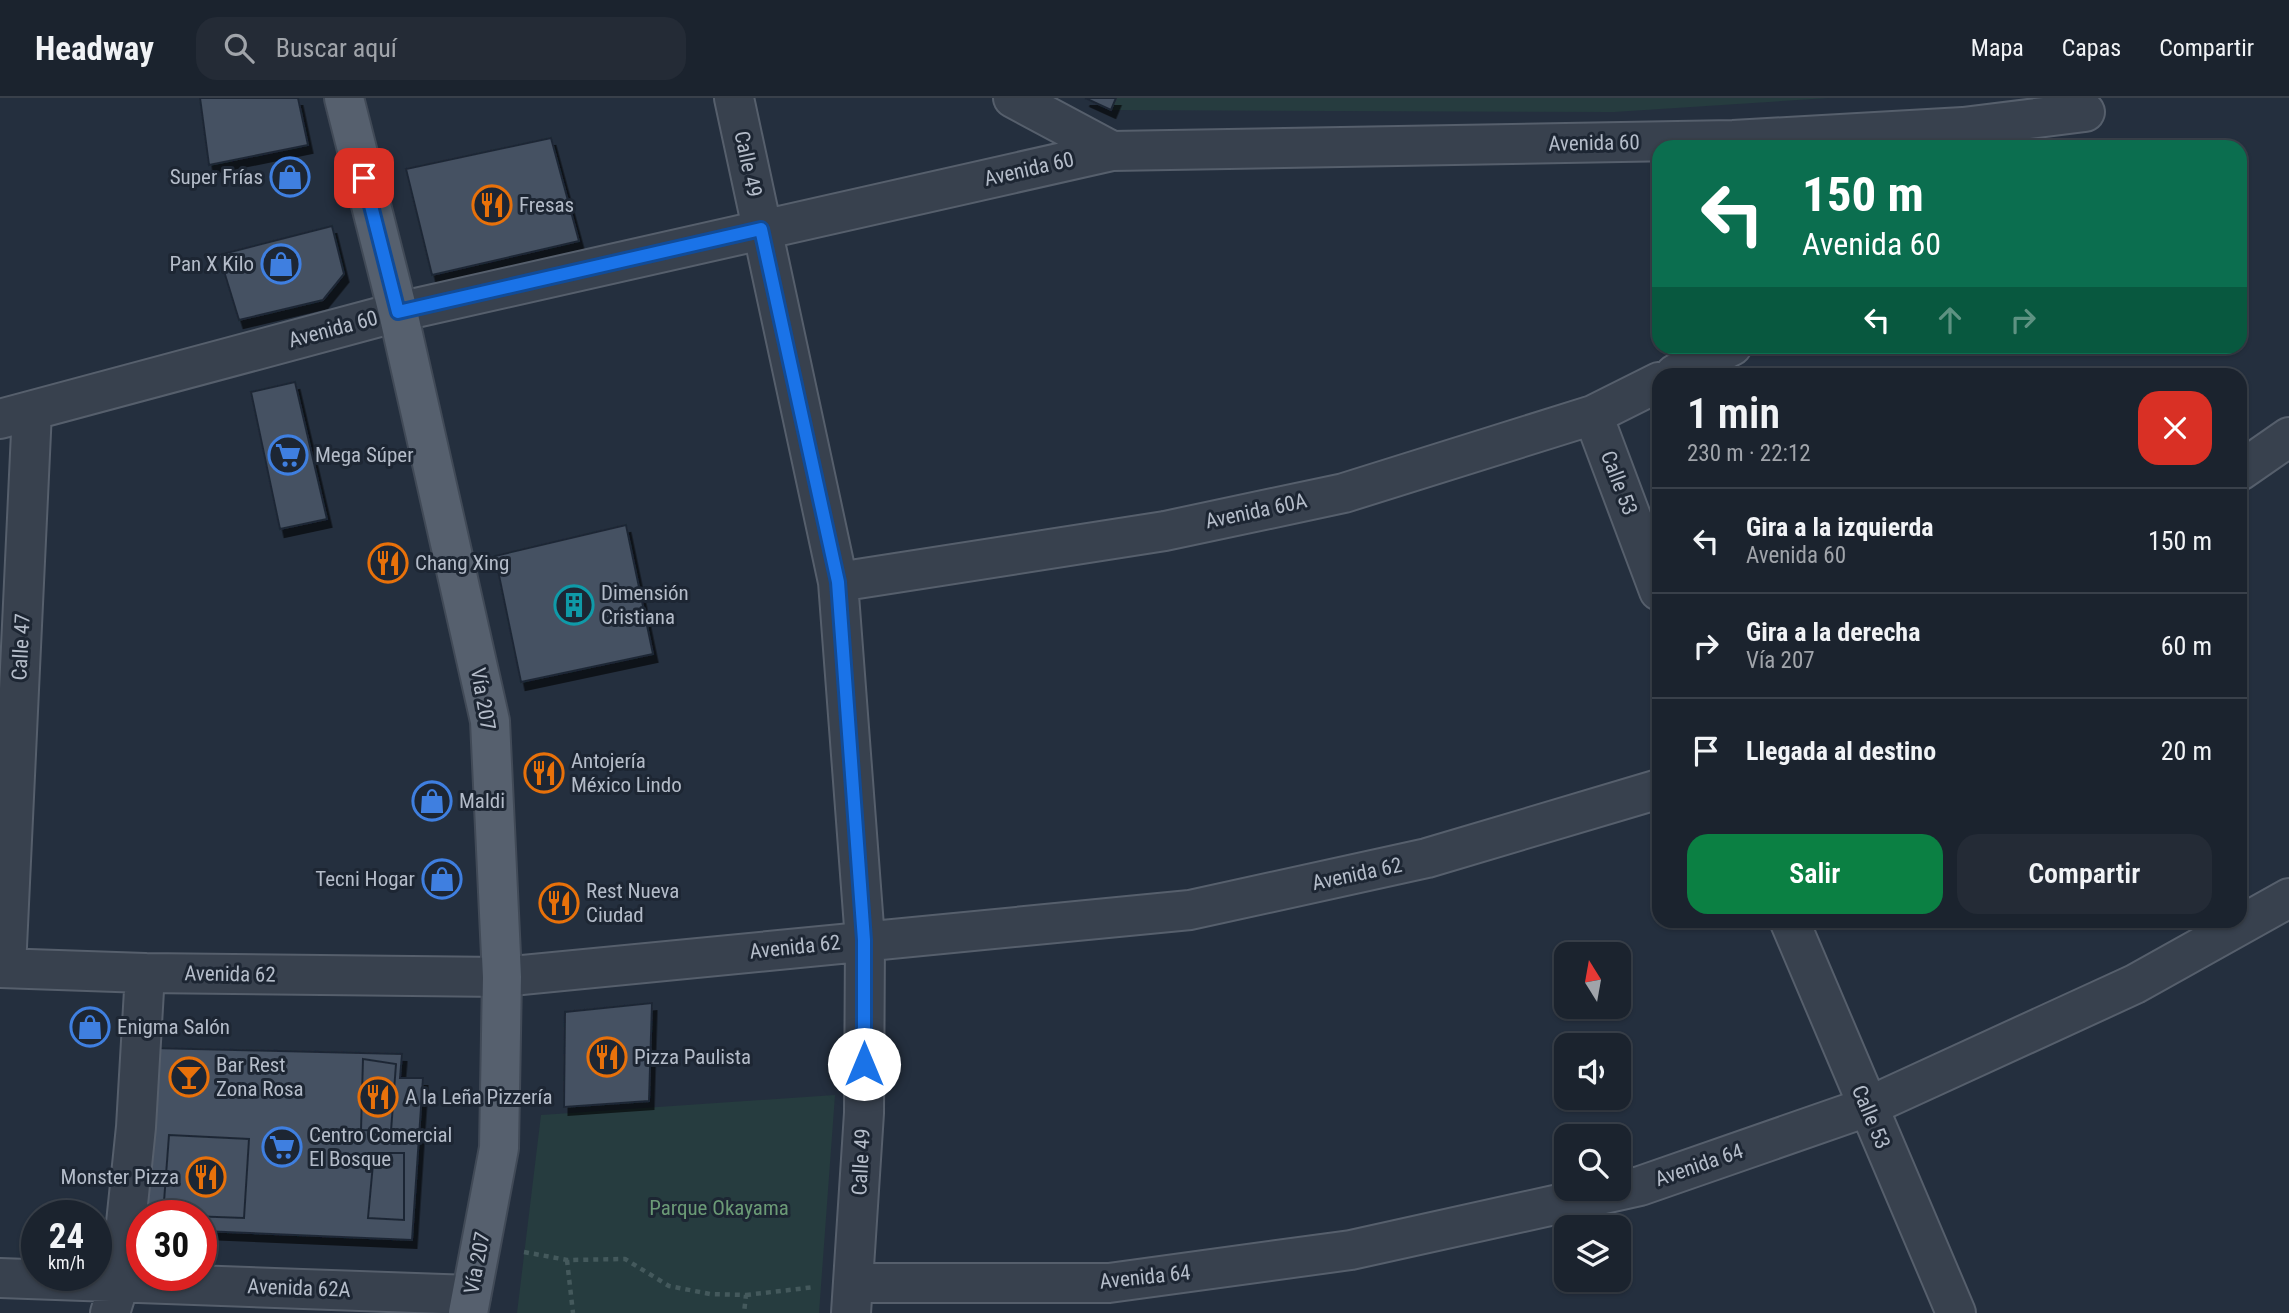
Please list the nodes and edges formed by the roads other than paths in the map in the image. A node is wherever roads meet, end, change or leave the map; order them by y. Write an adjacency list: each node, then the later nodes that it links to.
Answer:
1 (344, 98): 10 (main road, Vía 207)
2 (734, 98): 9 (street, Calle 49)
3 (1013, 98): 8 (street)
4 (2095, 105): 5 (street, Avenida 60); 6 (street)
5 (1790, 140)
6 (2045, 140)
7 (1652, 145): 8 (street, Avenida 60)
8 (1112, 151): 9 (street, Avenida 60)
9 (761, 229): 10 (street, Avenida 60); 19 (street, Calle 49)
10 (398, 312): 14 (street, Avenida 60); 28 (main road, Vía 207)
11 (1716, 354): 12 (street)
12 (1687, 368)
13 (1652, 386): 15 (street, Avenida 60A)
14 (16, 415): 26 (street, Calle 47)
15 (1593, 415): 18 (street, Calle 53); 19 (street, Avenida 60A)
16 (2289, 437): 17 (street)
17 (2247, 466)
18 (1652, 572)
19 (838, 582): 25 (street, Calle 49)
20 (1652, 791): 25 (street, Avenida 62)
21 (2289, 898): 22 (street, Avenida 64)
22 (2247, 921)
23 (1792, 928): 29 (street, Calle 53)
24 (2235, 928): 29 (street, Avenida 64)
25 (864, 940): 28 (street, Avenida 62); 32 (street, Calle 49)
26 (3, 968): 27 (street, Avenida 62)
27 (145, 973): 28 (street, Avenida 62); 31 (street)
28 (502, 976): 33 (main road, Vía 207)
29 (1867, 1107): 32 (street, Avenida 64); 34 (street, Calle 53)
30 (0, 1278): 31 (street, Avenida 62A)
31 (115, 1297): 33 (street, Avenida 62A)
32 (853, 1298)
33 (470, 1304)
34 (1956, 1313)

